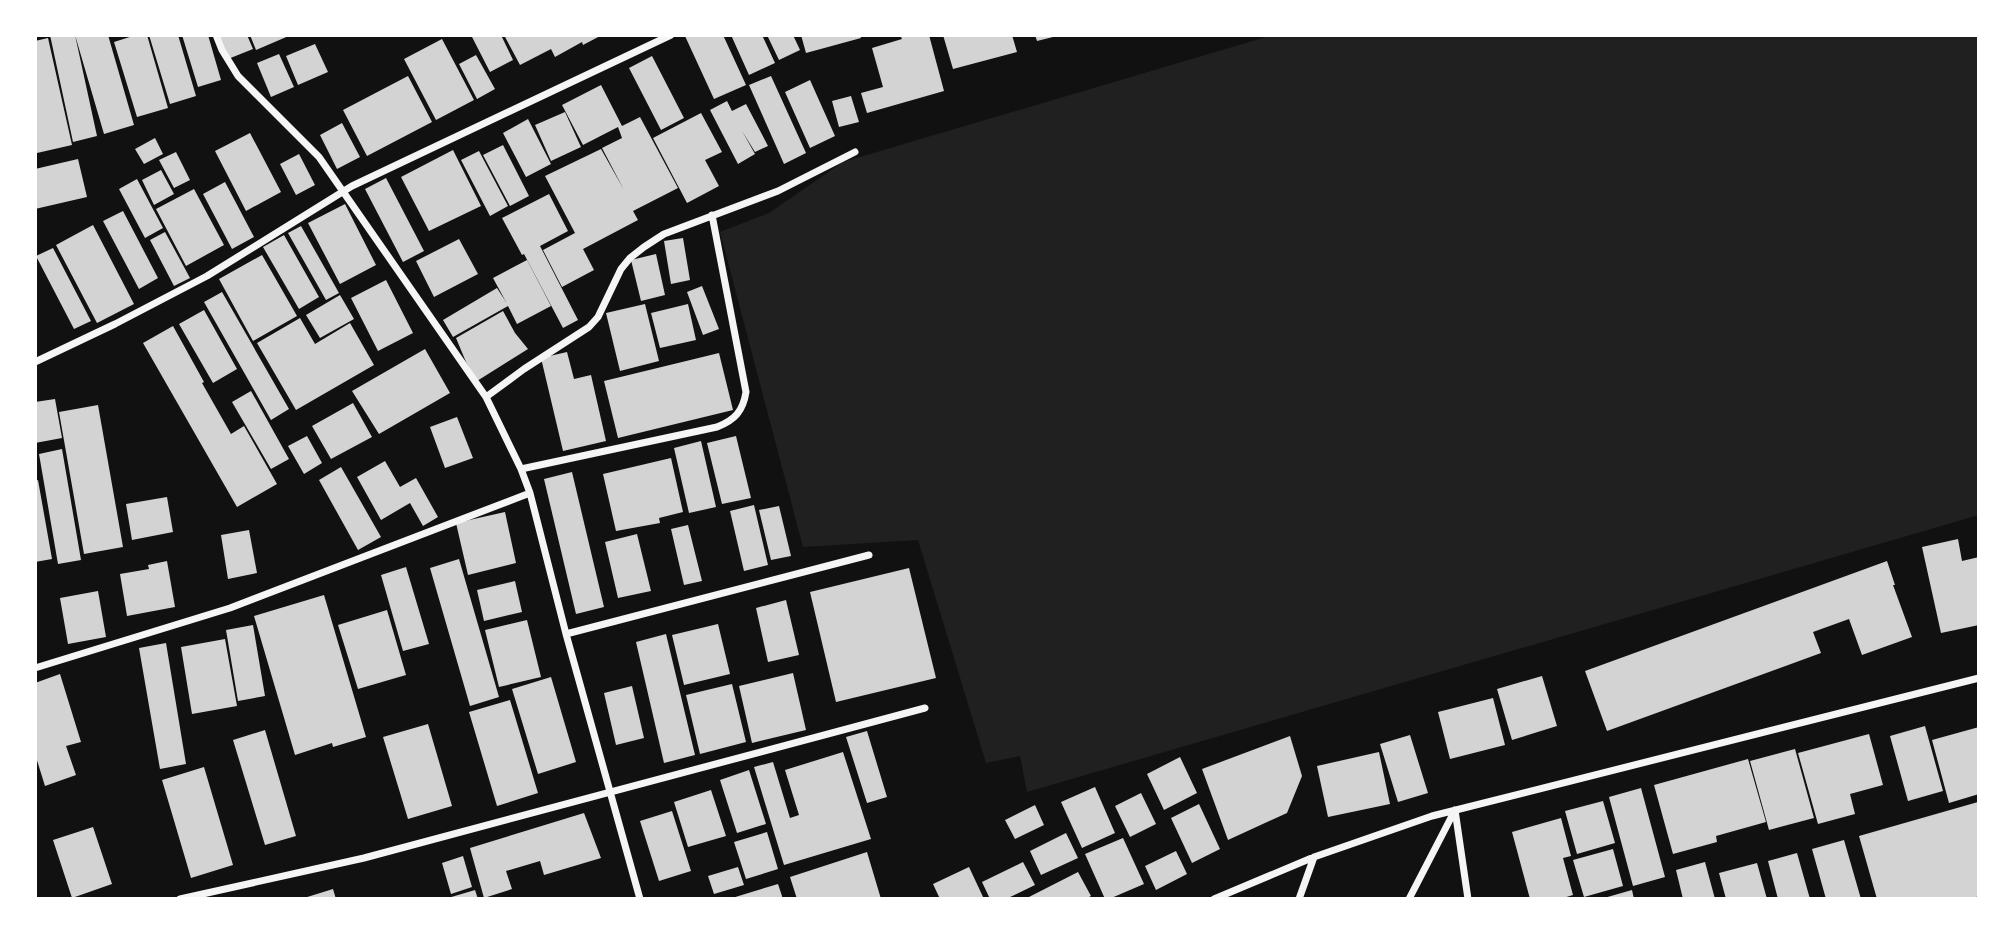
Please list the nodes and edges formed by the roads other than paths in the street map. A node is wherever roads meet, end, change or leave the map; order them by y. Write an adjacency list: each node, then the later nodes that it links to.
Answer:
1 (216, 35): 4 (street)
2 (671, 35): 4 (street)
3 (855, 152): 5 (street)
4 (343, 191): 6 (street); 7 (street)
5 (712, 215): 7 (street); 8 (street)
6 (35, 362)
7 (486, 397): 8 (street)
8 (521, 470): 9 (street)
9 (530, 493): 11 (street); 12 (street)
10 (869, 555): 11 (street)
11 (566, 634): 15 (street)
12 (35, 668)
13 (1979, 678): 16 (street)
14 (925, 708): 15 (street)
15 (611, 793): 18 (street); 19 (street)
16 (1455, 810): 17 (street); 22 (street); 23 (street)
17 (1314, 857): 20 (street); 21 (street)
18 (180, 899)
19 (640, 899)
20 (1214, 899)
21 (1298, 899)
22 (1409, 899)
23 (1468, 899)

